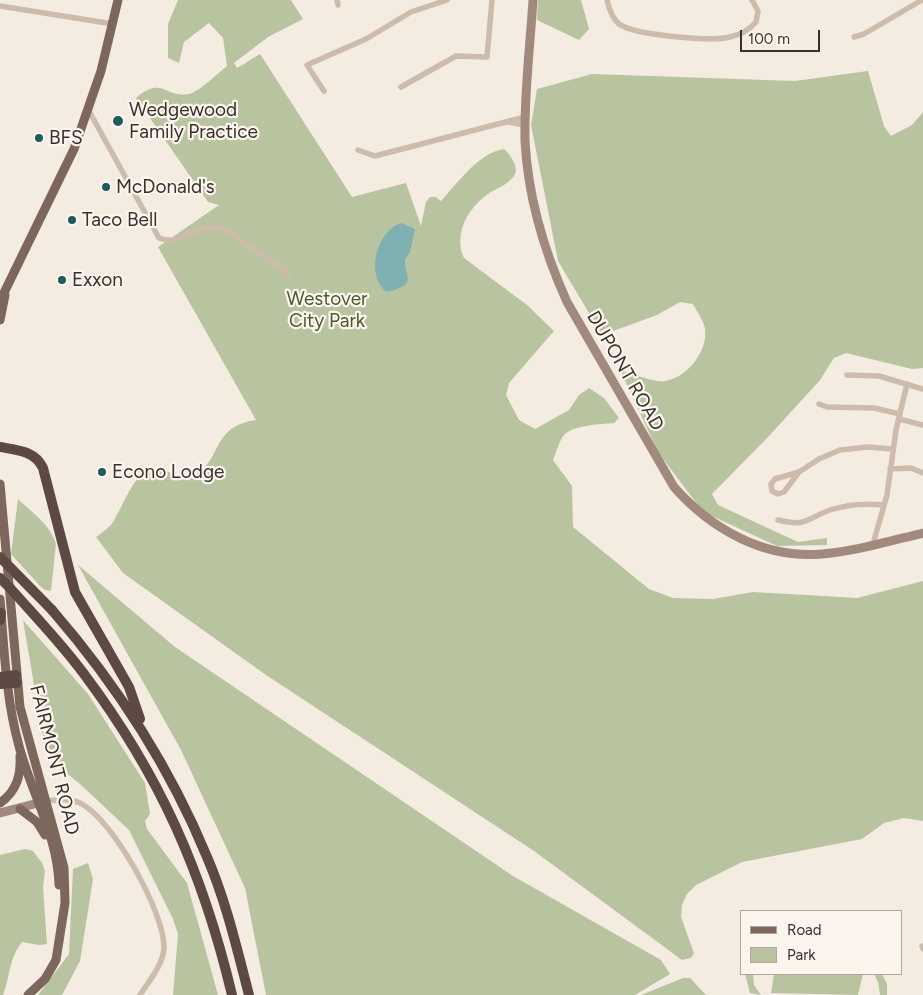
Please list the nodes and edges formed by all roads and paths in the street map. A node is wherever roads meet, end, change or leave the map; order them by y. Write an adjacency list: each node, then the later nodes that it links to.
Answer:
1 (118, 0): 9 (main road)
2 (447, 0): 12 (street)
3 (492, 0): 11 (street)
4 (533, 0): 14 (street, DUPONT ROAD)
5 (607, 0): 6 (street)
6 (752, 0)
7 (922, 0): 10 (street)
8 (0, 6): 9 (street)
9 (112, 24): 13 (main road)
10 (854, 37)
11 (401, 87)
12 (324, 91)
13 (89, 111): 16 (street); 17 (main road)
14 (525, 121): 15 (street); 35 (street, DUPONT ROAD)
15 (358, 150)
16 (289, 274)
17 (6, 290): 18 (main road); 19 (main road)
18 (0, 301)
19 (0, 320)
20 (847, 375): 21 (street)
21 (907, 384): 22 (street); 24 (street)
22 (923, 390)
23 (819, 404): 24 (street)
24 (899, 416): 25 (street); 27 (street)
25 (923, 425)
26 (0, 447): 41 (highway)
27 (893, 449): 28 (street); 29 (street)
28 (890, 469): 30 (street); 32 (street)
29 (799, 472): 29 (street)
30 (923, 474)
31 (0, 484): 40 (main road, FAIRMONT ROAD)
32 (884, 505): 33 (street); 35 (street)
33 (778, 520)
34 (923, 533): 35 (street, DUPONT ROAD)
35 (874, 544)
36 (0, 557): 41 (highway, bridge)
37 (0, 580): 51 (highway, bridge)
38 (0, 599): 39 (main road, FAIRMONT ROAD)
39 (1, 617): 40 (main road, FAIRMONT ROAD)
40 (8, 680): 42 (main road, FAIRMONT ROAD); 43 (main road, FAIRMONT ROAD)
41 (146, 734): 52 (highway)
42 (19, 748): 43 (main road, FAIRMONT ROAD); 44 (main road)
43 (42, 802): 45 (street); 47 (main road, FAIRMONT ROAD); 48 (main road, FAIRMONT ROAD); 50 (street)
44 (0, 803)
45 (20, 809): 46 (street); 47 (main road)
46 (0, 813)
47 (55, 857): 48 (main road, FAIRMONT ROAD)
48 (61, 923): 49 (main road, FAIRMONT ROAD)
49 (28, 995)
50 (140, 995)
51 (232, 995)
52 (249, 995)

